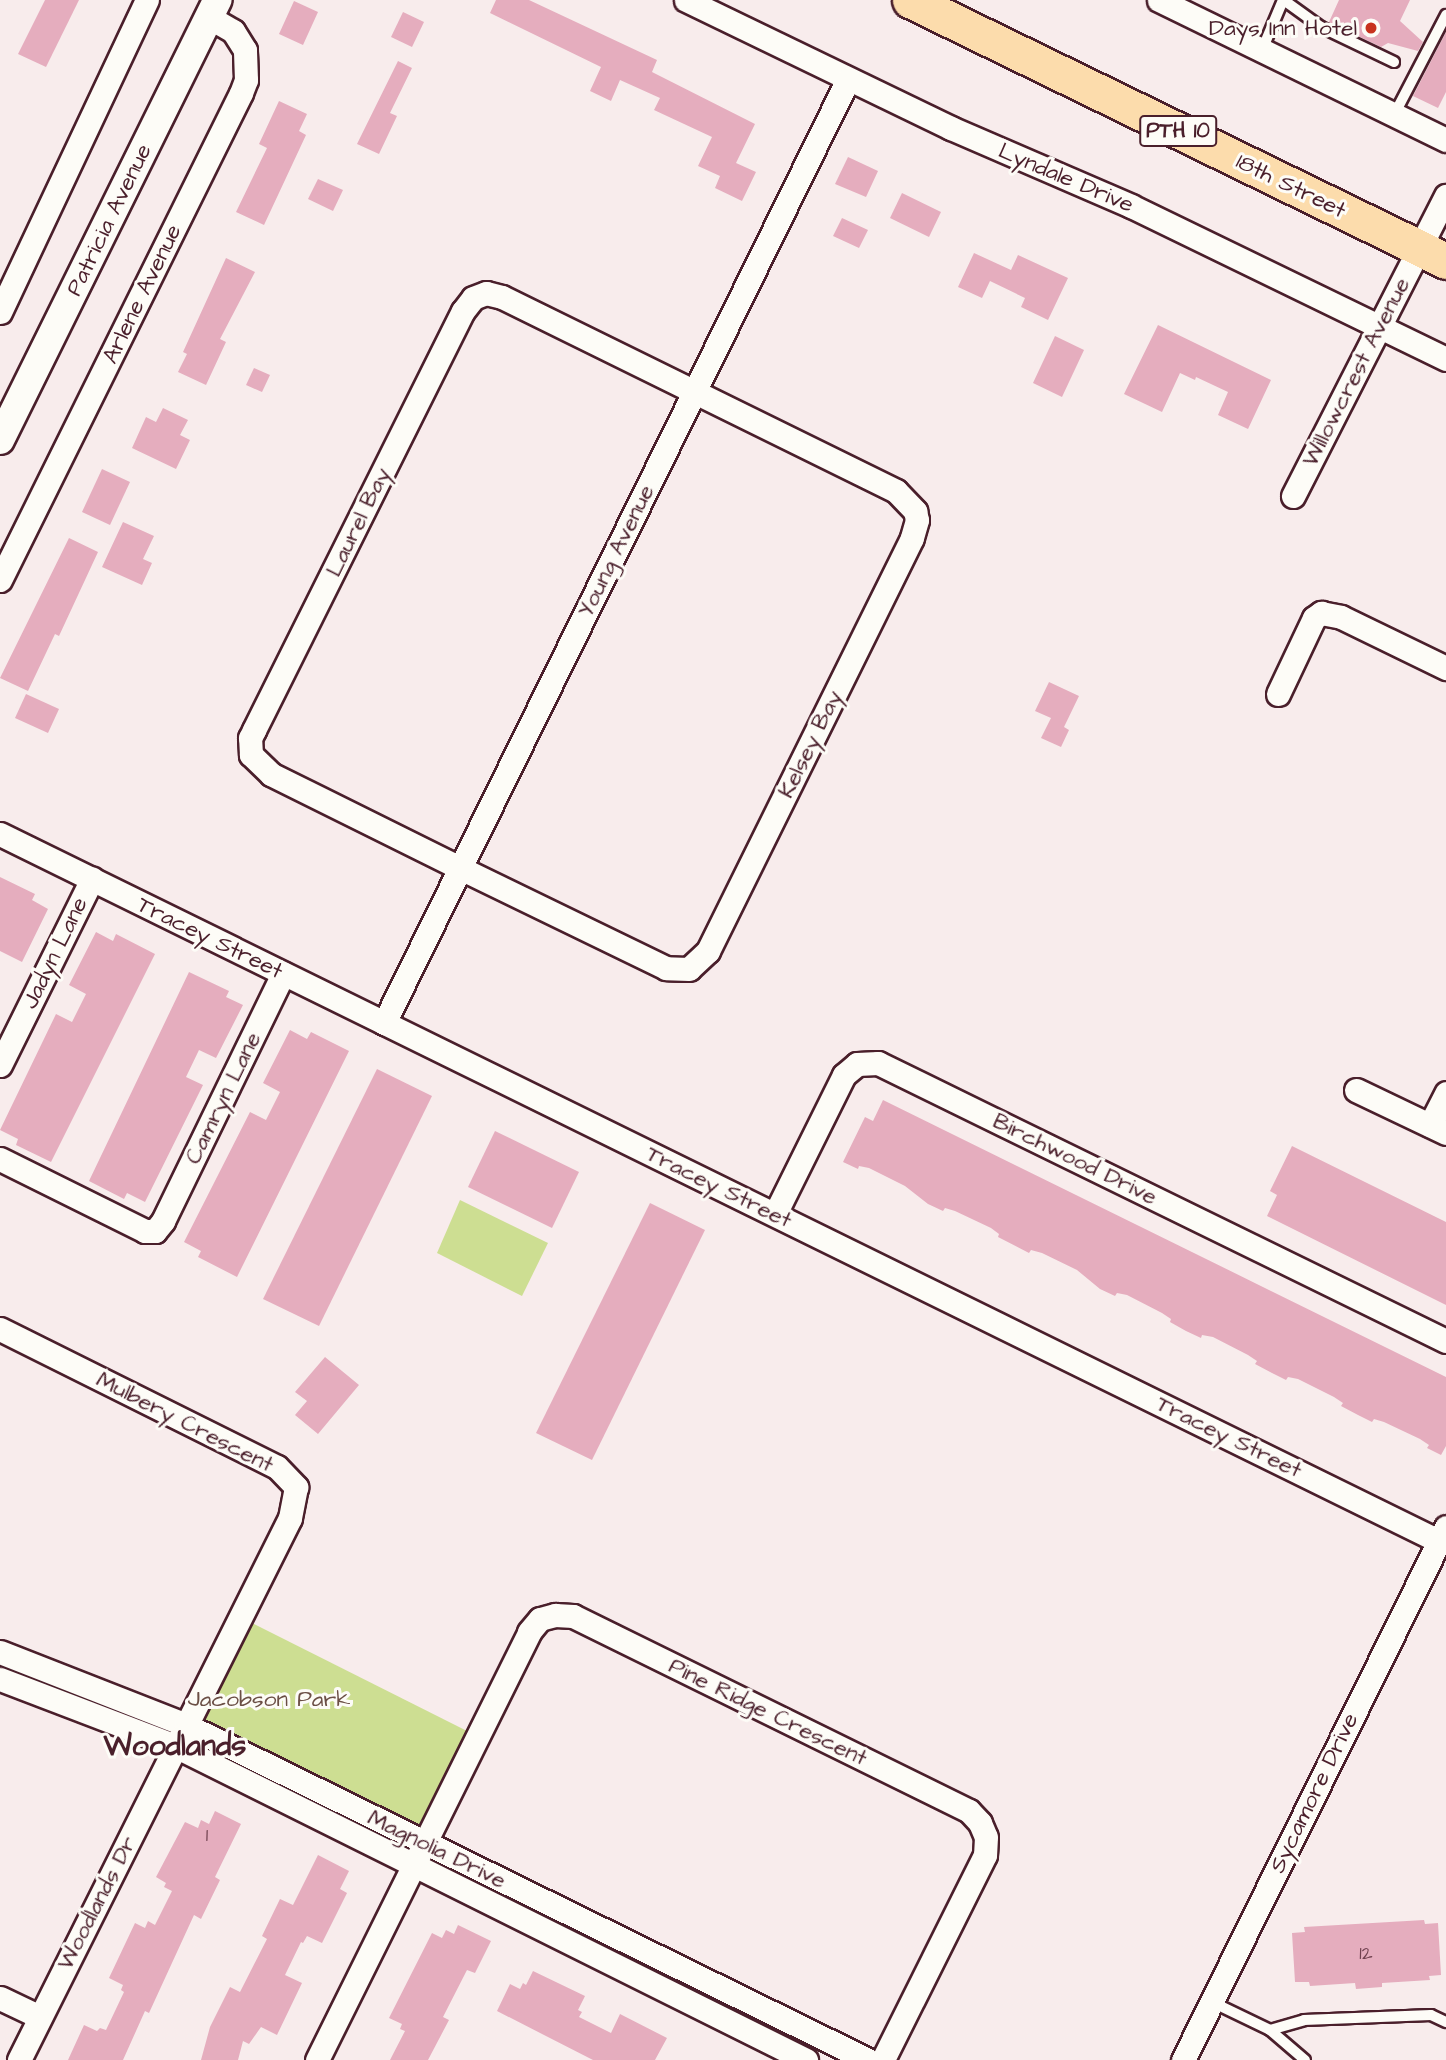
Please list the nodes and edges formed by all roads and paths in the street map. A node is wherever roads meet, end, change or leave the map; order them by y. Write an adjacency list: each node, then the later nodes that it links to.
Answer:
1 (147, 0): 15 (street)
2 (686, 0): 10 (street, Lyndale Drive)
3 (910, 0): 14 (main road, 18th Street / PTH 10)
4 (1284, 0): 8 (lane); 9 (lane)
5 (1174, 3): 8 (street)
6 (213, 8): 19 (street, Patricia Avenue); 21 (street, Arlene Avenue)
7 (1446, 15): 11 (lane)
8 (1262, 50): 11 (street)
9 (1394, 62)
10 (848, 79): 16 (street, Lyndale Drive); 18 (street, Young Avenue)
11 (1394, 115): 12 (street)
12 (1446, 140)
13 (1446, 196): 14 (street, Willowcrest Avenue)
14 (1433, 255): 16 (street, Willowcrest Avenue)
15 (0, 312)
16 (1380, 327): 17 (street, Lyndale Drive); 20 (street, Willowcrest Avenue)
17 (1446, 359)
18 (695, 391): 25 (street, Young Avenue); 25 (street, Laurel Bay); 25 (street, Kelsey Bay)
19 (0, 440)
20 (1293, 496)
21 (0, 580)
22 (1446, 668): 23 (street)
23 (1278, 694)
24 (0, 834): 26 (street, Tracey Street)
25 (460, 868): 28 (street, Young Avenue)
26 (92, 879): 27 (street, Tracey Street); 29 (street, Jadyn Lane)
27 (283, 974): 28 (street, Tracey Street); 33 (street, Camryn Lane)
28 (384, 1023): 34 (street, Tracey Street)
29 (0, 1065)
30 (1356, 1090): 32 (street)
31 (1446, 1093): 32 (street)
32 (1438, 1129)
33 (0, 1159)
34 (775, 1214): 36 (street, Birchwood Drive); 37 (street, Tracey Street)
35 (0, 1329): 40 (street, Mulbery Crescent)
36 (1446, 1341)
37 (1443, 1539): 45 (street, Sycamore Drive)
38 (0, 1652): 40 (street, Magnolia Drive)
39 (0, 1679): 41 (street, Magnolia Drive)
40 (186, 1725): 41 (street, Mulbery Crescent); 42 (street, Magnolia Drive)
41 (175, 1746): 43 (street, Magnolia Drive); 46 (street, Woodlands Dr)
42 (424, 1842): 43 (street, Pine Ridge Crescent); 52 (street, Magnolia Drive); 53 (street, Pine Ridge Crescent)
43 (413, 1864): 50 (street, Pine Ridge Crescent); 51 (street, Magnolia Drive)
44 (0, 1998): 46 (street)
45 (1212, 2002): 48 (lane); 54 (street, Sycamore Drive)
46 (40, 2017): 49 (street, Woodlands Dr)
47 (1446, 2022): 48 (lane)
48 (1270, 2030): 55 (lane)
49 (19, 2060)
50 (317, 2060)
51 (806, 2060)
52 (868, 2060)
53 (883, 2060)
54 (1183, 2060)
55 (1306, 2060)

